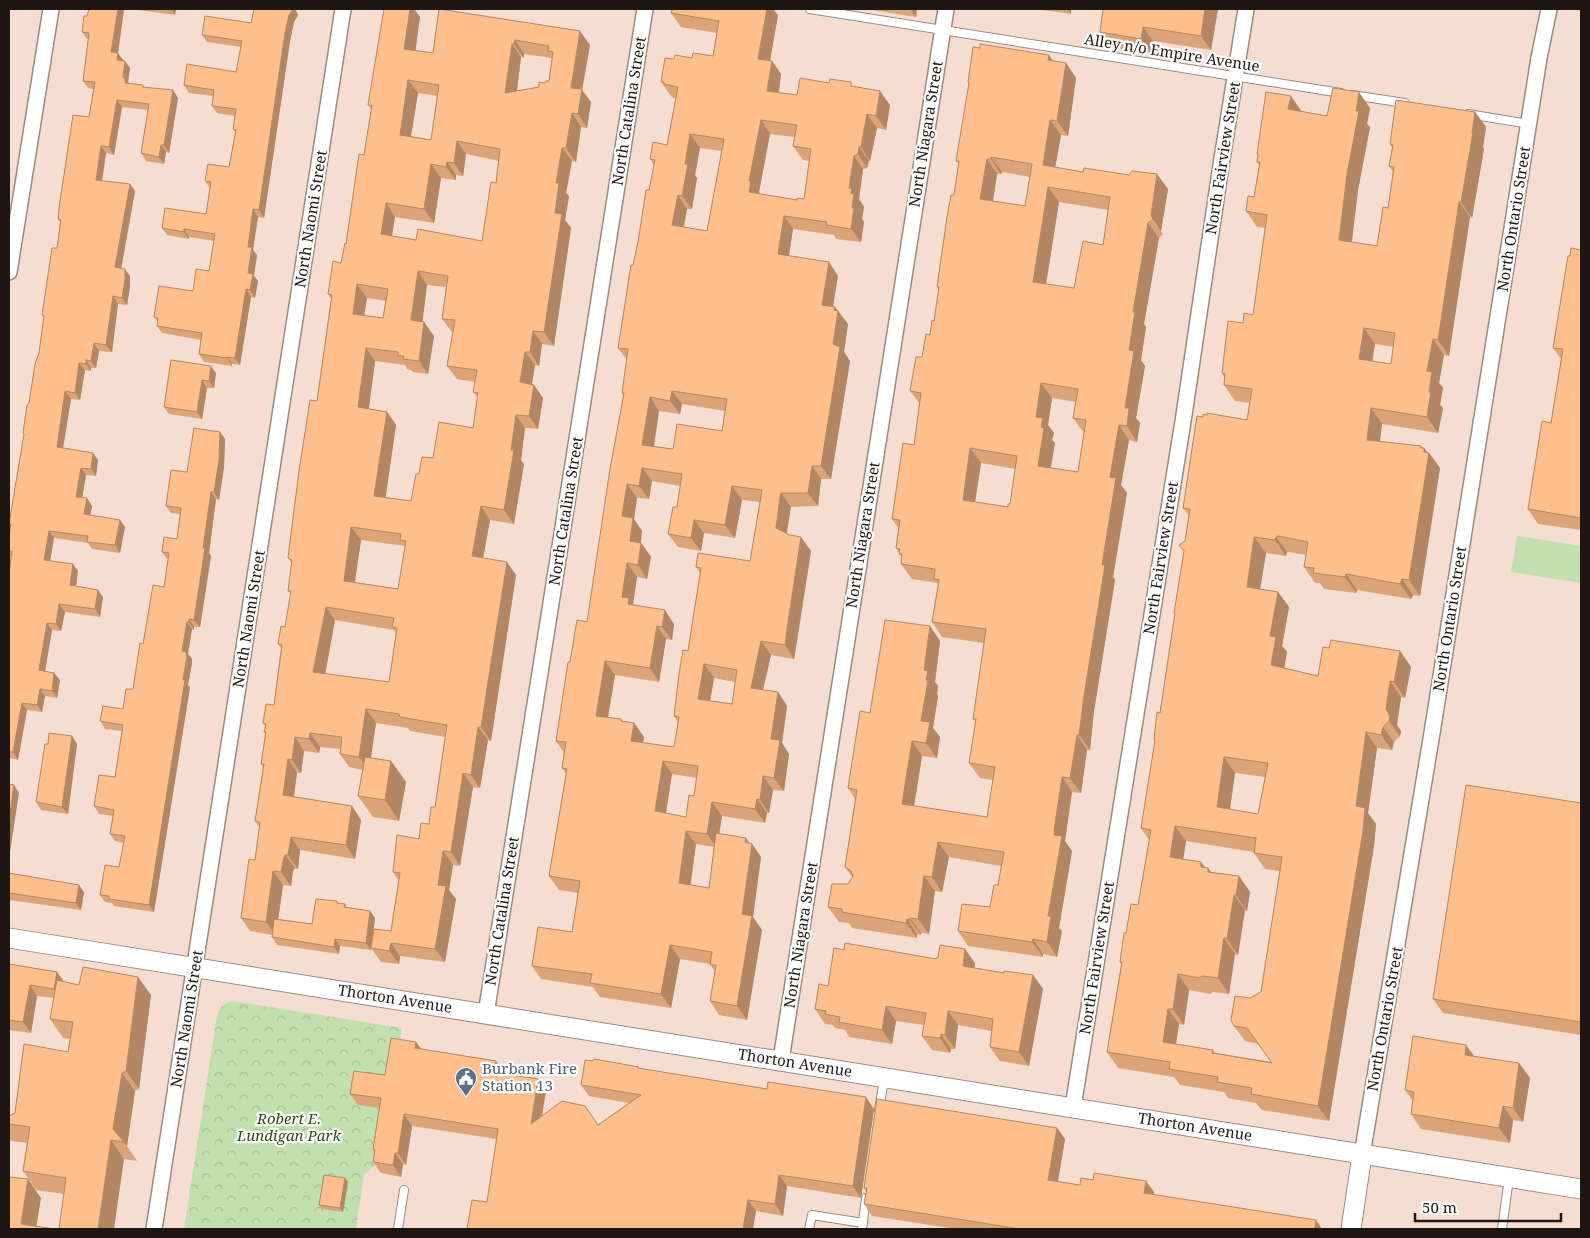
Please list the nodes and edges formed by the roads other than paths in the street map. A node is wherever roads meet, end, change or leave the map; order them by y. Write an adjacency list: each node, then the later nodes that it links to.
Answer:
1 (51, 9): 13 (street)
2 (343, 9): 15 (street, North Naomi Street)
3 (646, 9): 16 (street, North Catalina Street)
4 (810, 9): 8 (lane, Alley n/o Empire Avenue)
5 (946, 9): 8 (street, North Niagara Street)
6 (1246, 9): 9 (street, North Fairview Street)
7 (1549, 9): 12 (street, North Ontario Street)
8 (942, 30): 9 (lane, Alley n/o Empire Avenue); 17 (street, North Niagara Street)
9 (1236, 77): 10 (lane, Alley n/o Empire Avenue); 19 (street, North Fairview Street)
10 (1412, 104)
11 (1461, 113): 12 (lane)
12 (1529, 124): 21 (street, North Ontario Street)
13 (9, 272)
14 (9, 938): 15 (street, Thorton Avenue)
15 (195, 968): 16 (street, Thorton Avenue); 27 (street, North Naomi Street)
16 (486, 1014): 17 (street, Thorton Avenue)
17 (781, 1060): 18 (street, Thorton Avenue)
18 (884, 1077): 19 (street, Thorton Avenue); 20 (lane)
19 (1073, 1107): 21 (street, Thorton Avenue)
20 (878, 1116)
21 (1362, 1155): 22 (street, Thorton Avenue); 30 (street, North Ontario Street)
22 (1510, 1178): 23 (street, Thorton Avenue); 31 (lane)
23 (1581, 1189)
24 (404, 1190): 28 (lane)
25 (867, 1194): 26 (lane)
26 (862, 1226): 29 (lane)
27 (154, 1229)
28 (398, 1229)
29 (809, 1229)
30 (1351, 1229)
31 (1502, 1229)

